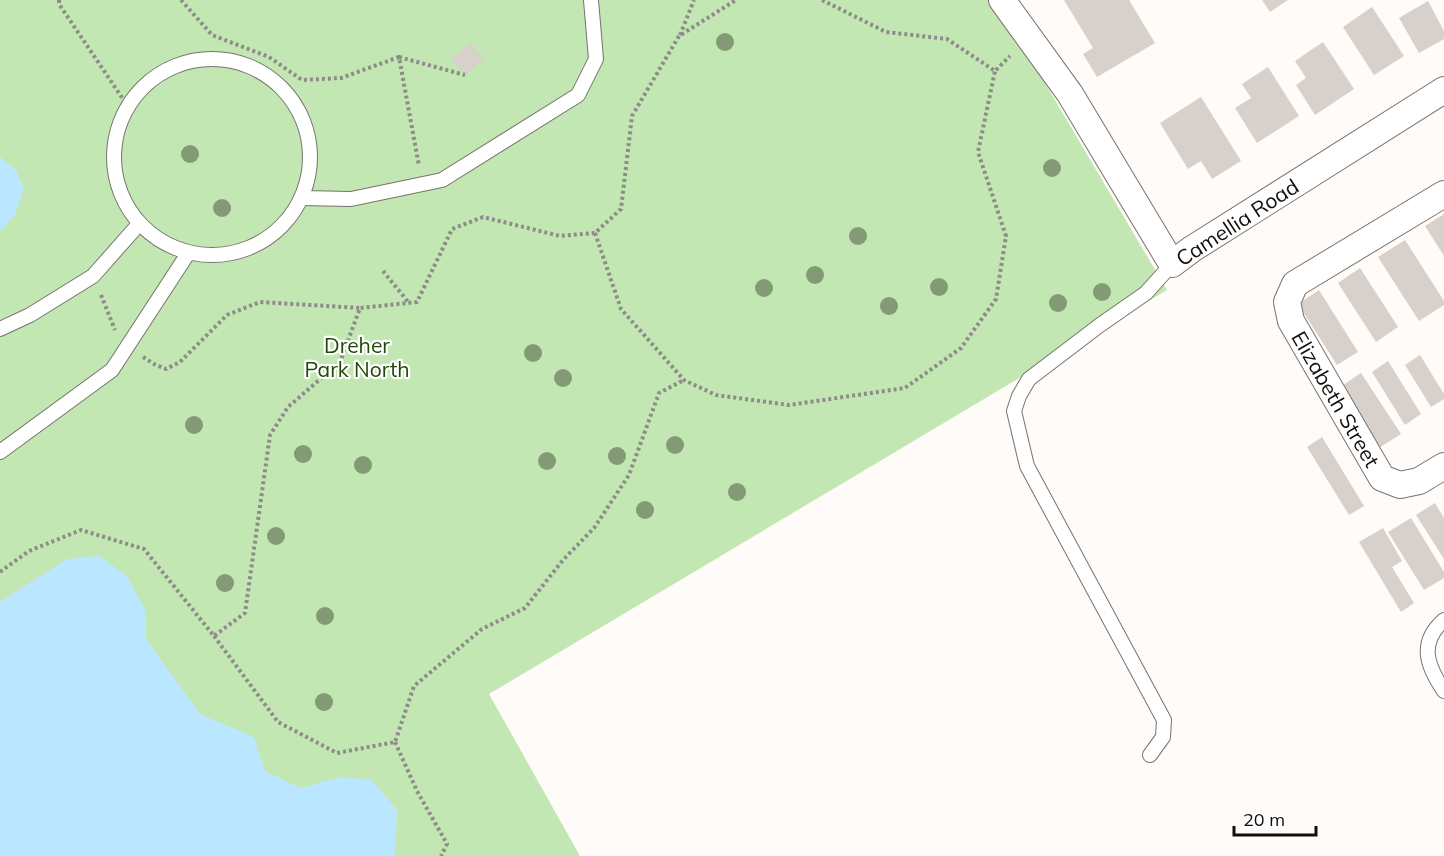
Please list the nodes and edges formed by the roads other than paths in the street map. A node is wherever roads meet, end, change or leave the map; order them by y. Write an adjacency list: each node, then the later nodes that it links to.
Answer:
1 (591, 0): 5 (lane)
2 (1002, 0): 8 (street)
3 (1444, 90): 8 (street, Camellia Road)
4 (1444, 194): 11 (street, Elizabeth Street)
5 (302, 198): 6 (lane); 7 (lane)
6 (139, 224): 7 (lane); 9 (lane)
7 (187, 255): 10 (lane)
8 (1172, 264): 14 (lane, Camellia Road)
9 (0, 329)
10 (0, 452)
11 (1444, 466)
12 (1444, 620): 13 (lane)
13 (1444, 691)
14 (1150, 755)

